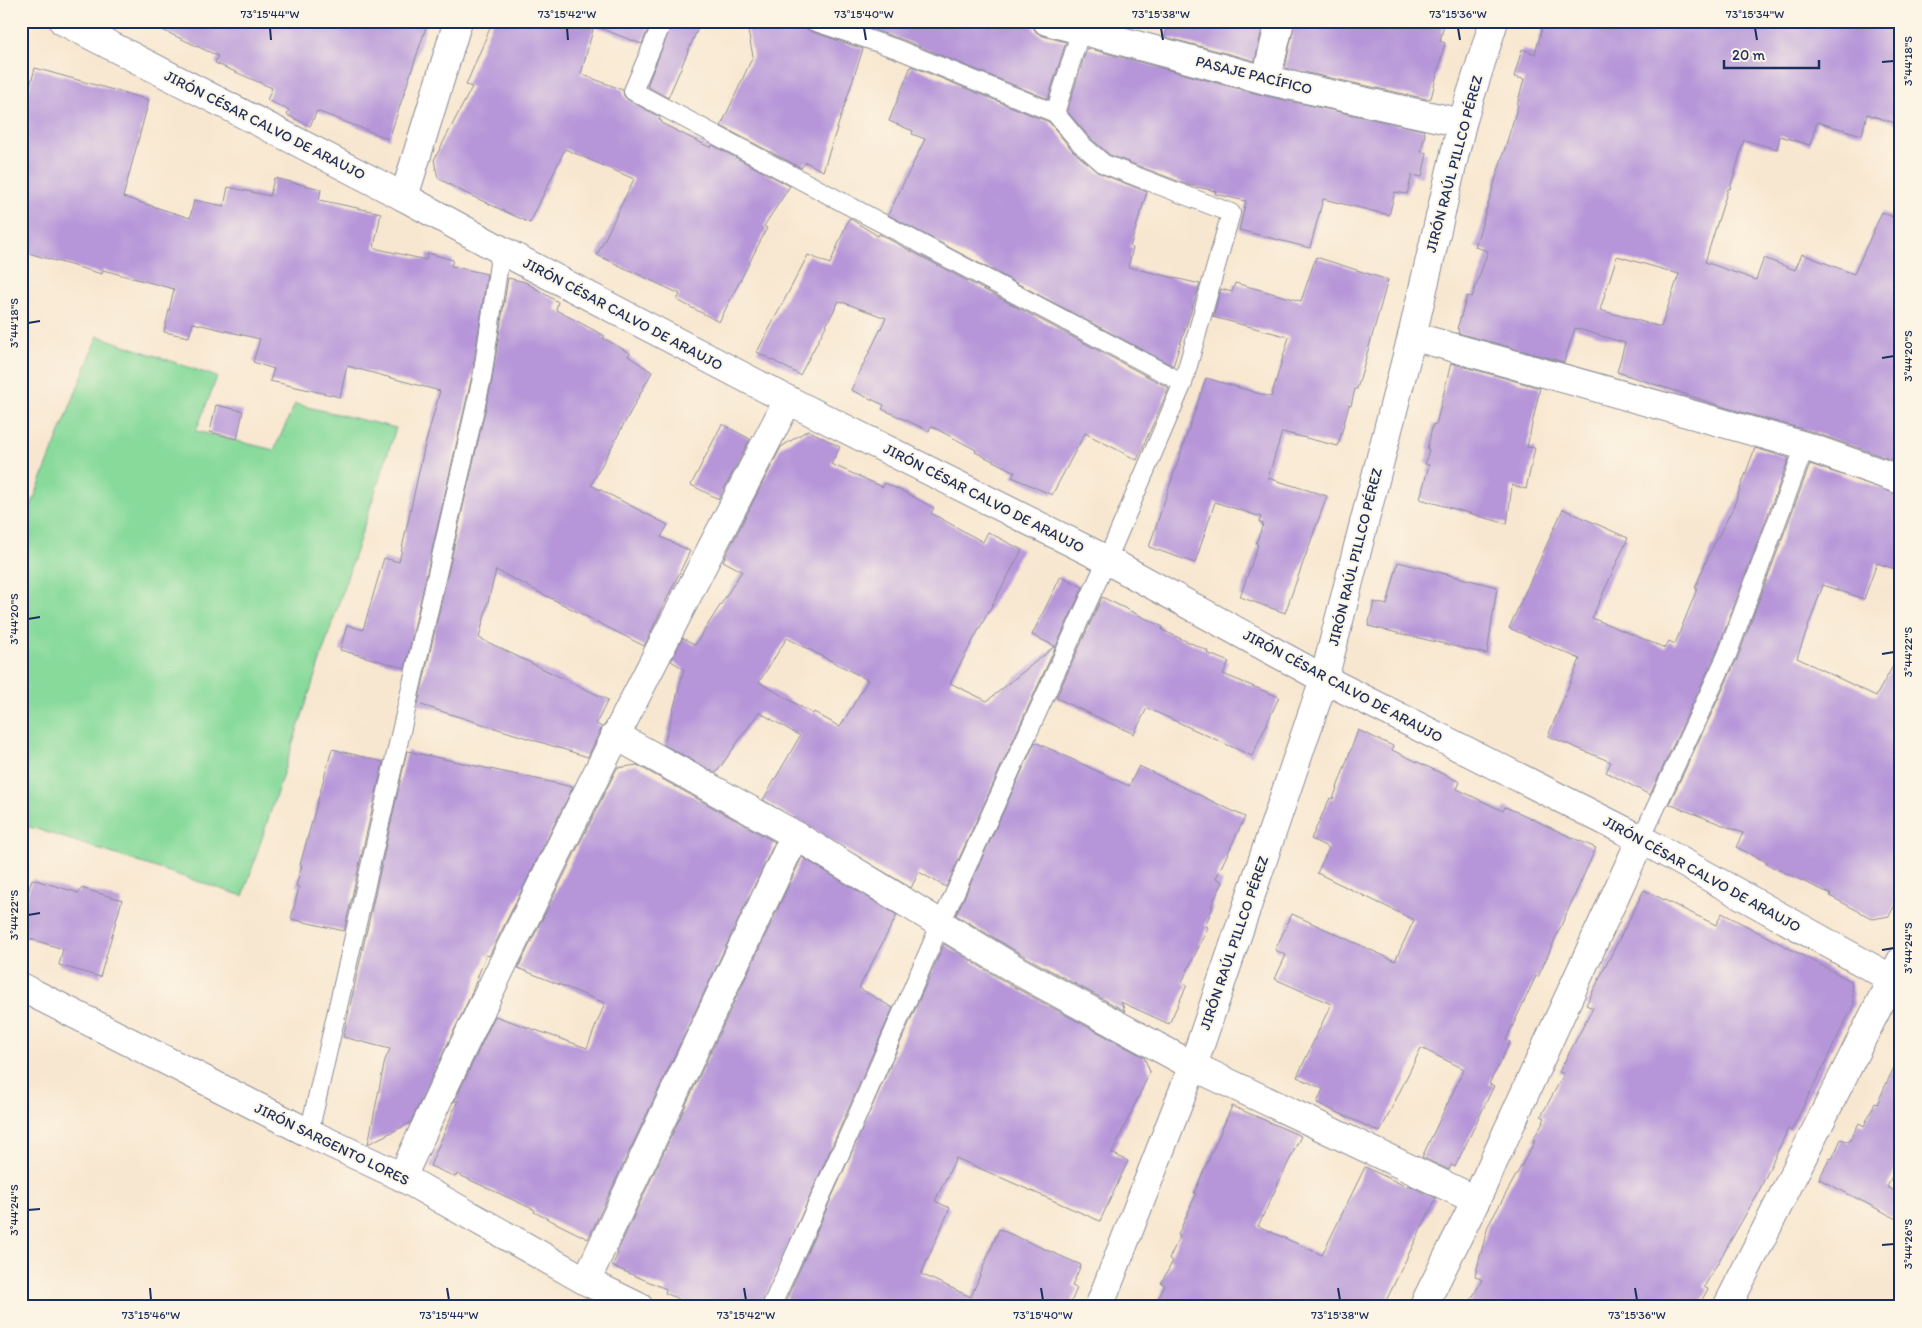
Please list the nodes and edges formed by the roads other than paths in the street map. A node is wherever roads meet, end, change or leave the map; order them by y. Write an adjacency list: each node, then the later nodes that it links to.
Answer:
1 (63, 21): 12 (street, JIRÓN CÉSAR CALVO DE ARAUJO)
2 (458, 21): 12 (street)
3 (663, 21): 15 (lane)
4 (813, 21): 10 (lane)
5 (1047, 21): 8 (street, PASAJE PACÍFICO)
6 (1280, 21): 9 (street)
7 (1494, 21): 11 (street, JIRÓN RAÚL PILLCO PÉREZ)
8 (1082, 30): 9 (street, PASAJE PACÍFICO); 10 (lane)
9 (1266, 80): 11 (street, PASAJE PACÍFICO)
10 (1055, 113): 15 (lane)
11 (1462, 123): 14 (street, JIRÓN RAÚL PILLCO PÉREZ)
12 (404, 197): 13 (street, JIRÓN CÉSAR CALVO DE ARAUJO)
13 (501, 250): 16 (street, JIRÓN CÉSAR CALVO DE ARAUJO); 28 (lane)
14 (1412, 336): 17 (street); 20 (street, JIRÓN RAÚL PILLCO PÉREZ)
15 (1183, 383): 19 (lane)
16 (788, 400): 19 (street, JIRÓN CÉSAR CALVO DE ARAUJO); 21 (street)
17 (1805, 446): 18 (street); 23 (lane)
18 (1901, 480)
19 (1107, 560): 20 (street, JIRÓN CÉSAR CALVO DE ARAUJO); 24 (lane)
20 (1324, 679): 23 (street, JIRÓN CÉSAR CALVO DE ARAUJO); 27 (street, JIRÓN RAÚL PILLCO PÉREZ)
21 (615, 735): 22 (street); 29 (street)
22 (794, 835): 24 (street); 31 (street)
23 (1641, 839): 25 (street, JIRÓN CÉSAR CALVO DE ARAUJO); 30 (street)
24 (941, 923): 27 (street); 33 (lane)
25 (1897, 975): 36 (street)
26 (21, 987): 28 (street, JIRÓN SARGENTO LORES)
27 (1193, 1066): 30 (street); 34 (street, JIRÓN RAÚL PILLCO PÉREZ)
28 (309, 1133): 29 (street, JIRÓN SARGENTO LORES)
29 (402, 1177): 31 (street, JIRÓN SARGENTO LORES)
30 (1476, 1200): 35 (street)
31 (586, 1282): 32 (street, JIRÓN SARGENTO LORES)
32 (639, 1307)
33 (771, 1307)
34 (1099, 1307)
35 (1424, 1307)
36 (1727, 1307)

